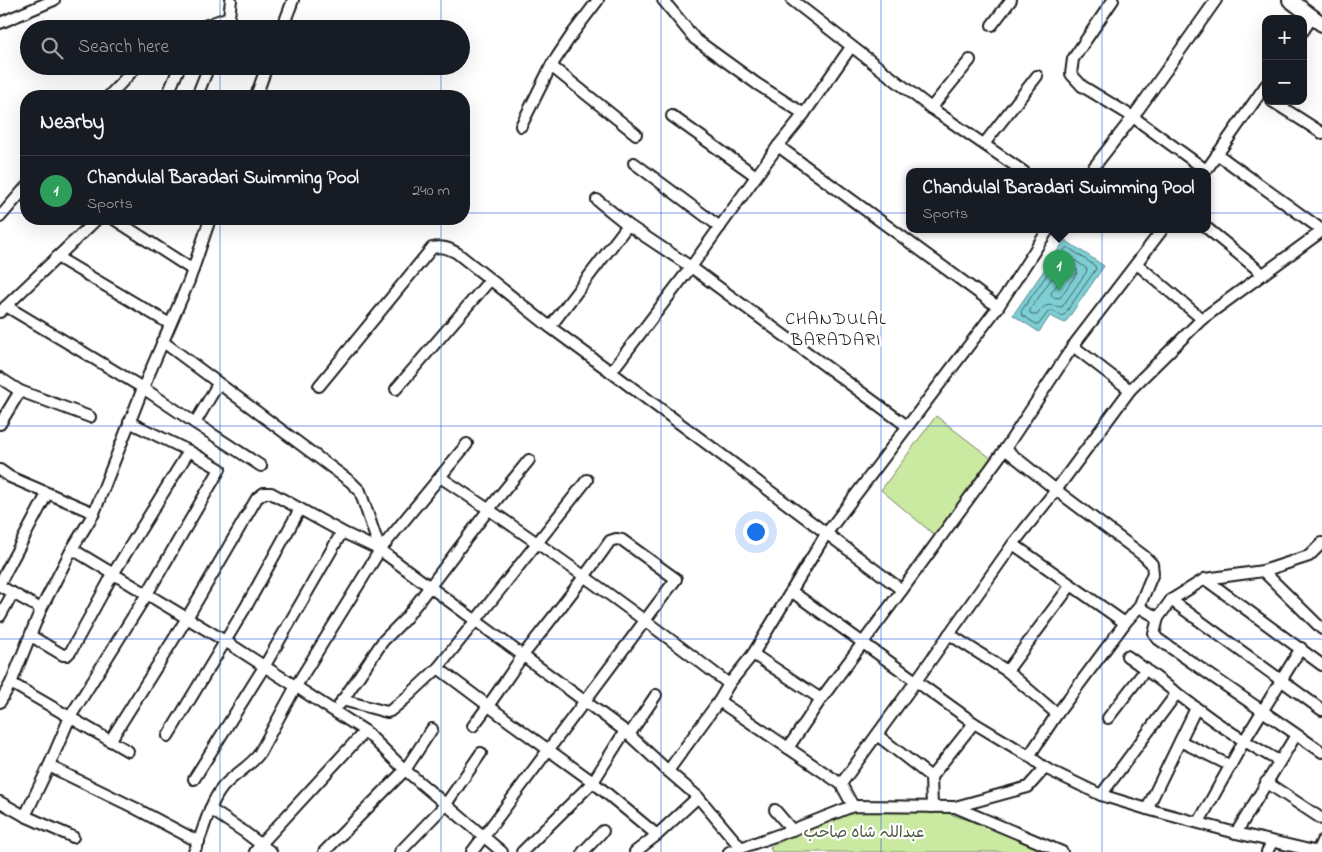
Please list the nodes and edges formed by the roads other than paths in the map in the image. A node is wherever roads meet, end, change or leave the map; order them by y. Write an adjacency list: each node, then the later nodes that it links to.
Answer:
1 (54, 0): 16 (street)
2 (231, 0): 11 (street)
3 (293, 0): 14 (street)
4 (598, 0): 21 (street)
5 (663, 0): 34 (street)
6 (792, 0): 19 (street)
7 (1011, 0): 17 (street)
8 (1113, 0): 36 (street)
9 (1216, 0): 36 (street)
10 (1290, 0): 15 (main road)
11 (229, 17): 12 (street); 13 (street)
12 (221, 20)
13 (228, 20)
14 (285, 20)
15 (1318, 20): 18 (street)
16 (0, 23)
17 (992, 25)
18 (1307, 28)
19 (851, 47): 33 (street); 34 (street)
20 (970, 60): 33 (street)
21 (551, 66): 37 (street); 39 (street)
22 (129, 75): 27 (street)
23 (176, 75): 28 (street)
24 (205, 75): 29 (street)
25 (264, 75): 30 (street)
26 (1037, 76): 40 (street)
27 (115, 90)
28 (170, 90)
29 (199, 90)
30 (258, 90)
31 (1262, 95): 42 (street)
32 (1278, 105): 38 (street)
33 (931, 108): 40 (street)
34 (804, 114): 41 (street)
35 (672, 116): 48 (street)
36 (1133, 117): 45 (street); 46 (street)
37 (520, 126)
38 (1322, 133)
39 (636, 134)
40 (984, 144): 44 (street)
41 (778, 146): 48 (street); 67 (street)
42 (1217, 154): 47 (street); 57 (street)
43 (634, 163): 56 (street)
44 (1018, 168)
45 (1093, 168)
46 (1202, 168)
47 (1208, 168)
48 (756, 176): 56 (street)
49 (20, 193): 51 (street)
50 (597, 200): 55 (street)
51 (0, 217)
52 (91, 225): 61 (street)
53 (123, 225): 64 (street)
54 (208, 225): 64 (street)
55 (628, 225): 63 (street); 71 (street)
56 (720, 227): 63 (street)
57 (1322, 230): 65 (street)
58 (1211, 231): 65 (street)
59 (1046, 233): 67 (street)
60 (1160, 233): 62 (street)
61 (57, 257): 68 (street); 70 (street)
62 (1137, 264): 69 (street); 73 (street)
63 (691, 267): 74 (street); 86 (street)
64 (193, 270): 70 (street)
65 (1263, 274): 69 (street)
66 (490, 280): 71 (street); 77 (street); 79 (street)
67 (998, 307): 86 (street)
68 (3, 309): 78 (street)
69 (1202, 319): 80 (street)
70 (170, 324): 72 (street)
71 (550, 327): 74 (street)
72 (162, 341): 76 (street); 78 (street)
73 (1073, 346): 80 (street); 88 (street)
74 (612, 372): 101 (street)
75 (0, 378): 81 (street)
76 (218, 384): 84 (street); 106 (street)
77 (319, 386)
78 (143, 388): 83 (street); 84 (street)
79 (396, 389)
80 (1130, 390): 95 (street)
81 (20, 391): 82 (street); 85 (street)
82 (90, 417)
83 (130, 422): 89 (street); 99 (street)
84 (195, 423): 91 (street)
85 (0, 424)
86 (907, 426): 101 (street)
87 (467, 444): 93 (street)
88 (1005, 449): 95 (street); 114 (street)
89 (189, 450): 108 (street); 117 (street)
90 (529, 460): 98 (street)
91 (261, 466)
92 (0, 470): 96 (street)
93 (440, 477): 98 (street); 106 (street)
94 (587, 480): 102 (street)
95 (1056, 490): 104 (street); 119 (street)
96 (47, 494): 99 (street); 111 (street)
97 (300, 509): 100 (street); 122 (street); 130 (street)
98 (489, 509): 102 (street); 113 (street)
99 (94, 513): 105 (street)
100 (342, 532): 106 (street); 137 (street)
101 (826, 534): 114 (street); 115 (street)
102 (537, 543): 109 (street); 125 (street)
103 (1322, 543): 107 (street)
104 (1013, 544): 112 (street); 128 (street)
105 (72, 549): 108 (street); 120 (street)
106 (380, 550): 113 (street); 145 (street)
107 (1263, 571): 110 (street); 127 (street)
108 (113, 574): 117 (street); 129 (street)
109 (585, 577): 124 (street); 124 (street); 134 (street)
110 (1204, 579): 118 (street); 132 (street)
111 (0, 584): 116 (street)
112 (1071, 585): 126 (street); 140 (street)
113 (430, 587): 125 (street); 149 (street)
114 (902, 590): 131 (street)
115 (791, 591): 131 (street); 133 (street)
116 (13, 593): 120 (street); 121 (street)
117 (147, 594): 122 (street); 159 (street)
118 (1171, 600): 123 (street); 142 (street)
119 (1139, 607): 123 (street); 126 (street)
120 (41, 609): 129 (street)
121 (0, 616)
122 (187, 618): 130 (street); 169 (street)
123 (1158, 618): 157 (street)
124 (645, 620): 144 (street); 150 (street)
125 (476, 622): 134 (street); 138 (street)
126 (1125, 623): 158 (street)
127 (1322, 629)
128 (950, 634): 140 (street); 141 (street)
129 (31, 636): 143 (street)
130 (225, 641): 137 (street); 168 (street)
131 (863, 642): 141 (street); 148 (street)
132 (1300, 648): 136 (street); 142 (street)
133 (753, 654): 144 (street); 148 (street)
134 (523, 656): 150 (street); 153 (street)
135 (1127, 656): 139 (street)
136 (1322, 664)
137 (264, 667): 145 (street); 185 (street)
138 (438, 668): 149 (street); 153 (street)
139 (1146, 669): 146 (street); 160 (street)
140 (1007, 670): 158 (street)
141 (916, 681): 161 (street); 166 (street)
142 (1281, 681): 155 (street); 157 (street)
143 (11, 683): 152 (street); 159 (street)
144 (729, 684): 151 (street)
145 (296, 686): 156 (street); 196 (street)
146 (1177, 693): 154 (street); 189 (street)
147 (656, 695): 165 (street)
148 (821, 699): 172 (street)
149 (342, 700): 156 (street)
150 (584, 700): 165 (street); 173 (street)
151 (719, 701): 172 (street); 183 (street)
152 (0, 702)
153 (489, 706): 162 (street); 173 (street)
154 (1196, 708): 170 (street); 171 (street)
155 (1322, 710)
156 (336, 712): 164 (street)
157 (1262, 712): 167 (street); 171 (street)
158 (1057, 714): 177 (street)
159 (70, 717): 169 (street); 179 (street)
160 (1108, 718)
161 (974, 722): 177 (street); 184 (street)
162 (473, 726)
163 (432, 729): 182 (street)
164 (365, 731): 182 (street); 211 (street)
165 (627, 733): 183 (street); 186 (street)
166 (877, 734): 184 (street); 188 (street)
167 (1296, 735): 175 (street); 178 (street)
168 (168, 736)
169 (110, 741): 174 (street)
170 (1180, 741): 180 (street); 197 (street)
171 (1244, 742): 178 (street); 180 (street)
172 (788, 748): 188 (street)
173 (548, 750): 186 (street); 206 (street)
174 (128, 751)
175 (1322, 752)
176 (481, 753): 192 (street)
177 (1029, 756): 181 (street)
178 (1279, 761): 187 (street)
179 (49, 766): 199 (street); 209 (street)
180 (1231, 766): 201 (street)
181 (1045, 768): 189 (street); 195 (street)
182 (405, 770): 192 (street); 215 (street)
183 (668, 771): 190 (street)
184 (931, 777): 194 (street)
185 (194, 779)
186 (593, 782): 205 (street); 219 (street)
187 (1266, 782): 200 (street); 204 (street)
188 (841, 784): 193 (street)
189 (1102, 795): 197 (street)
190 (698, 797): 205 (street); 212 (street)
191 (0, 802): 199 (street)
192 (446, 804): 206 (street); 216 (street)
193 (853, 806): 194 (street); 203 (street)
194 (932, 807): 195 (street)
195 (954, 807): 223 (street)
196 (210, 809): 209 (street); 211 (street)
197 (1147, 809): 201 (street)
198 (775, 810): 203 (street)
199 (25, 816): 207 (street)
200 (1322, 818)
201 (1199, 822): 204 (street)
202 (603, 830): 220 (street)
203 (792, 830): 212 (street)
204 (1236, 834): 210 (street)
205 (657, 835): 221 (street)
206 (484, 836): 217 (street); 218 (street)
207 (73, 837)
208 (1322, 841): 225 (street)
209 (199, 842): 213 (street)
210 (1272, 842): 224 (street); 225 (street)
211 (258, 848): 214 (street)
212 (741, 848): 222 (street)
213 (194, 852)
214 (271, 852)
215 (324, 852)
216 (400, 852)
217 (472, 852)
218 (502, 852)
219 (522, 852)
220 (583, 852)
221 (635, 852)
222 (729, 852)
223 (1062, 852)
224 (1267, 852)
225 (1318, 852)

